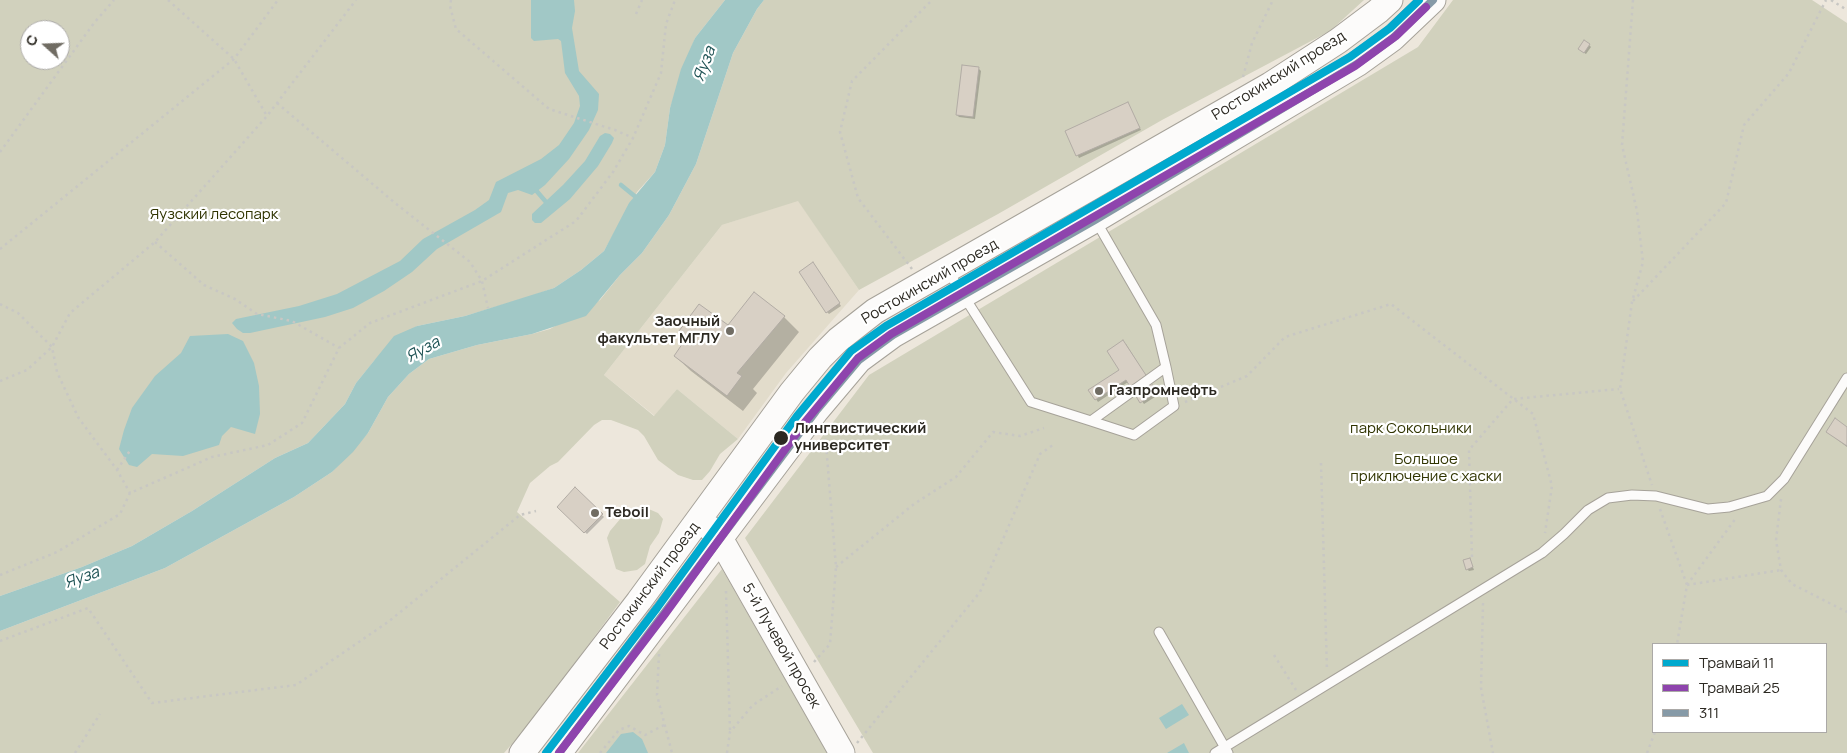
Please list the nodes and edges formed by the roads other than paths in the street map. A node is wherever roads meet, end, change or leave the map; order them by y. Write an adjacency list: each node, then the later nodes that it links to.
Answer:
1 (1390, 0): 4 (main road, Ростокинский проезд)
2 (1433, 0): 3 (main road, Ростокинский проезд)
3 (1095, 220): 5 (main road, Ростокинский проезд); 6 (lane)
4 (948, 271): 5 (lane); 9 (main road, Ростокинский проезд)
5 (962, 296): 8 (lane); 10 (main road, Ростокинский проезд)
6 (1166, 367): 8 (lane); 8 (lane)
7 (1847, 378): 13 (lane)
8 (1091, 421)
9 (702, 517): 10 (main road, 5-й Лучевой просек); 14 (main road, Ростокинский проезд)
10 (720, 540): 12 (main road, 5-й Лучевой просек); 15 (main road, Ростокинский проезд)
11 (1159, 632): 13 (lane)
12 (849, 748)
13 (1226, 750): 16 (lane)
14 (522, 753)
15 (559, 753)
16 (1215, 753)

